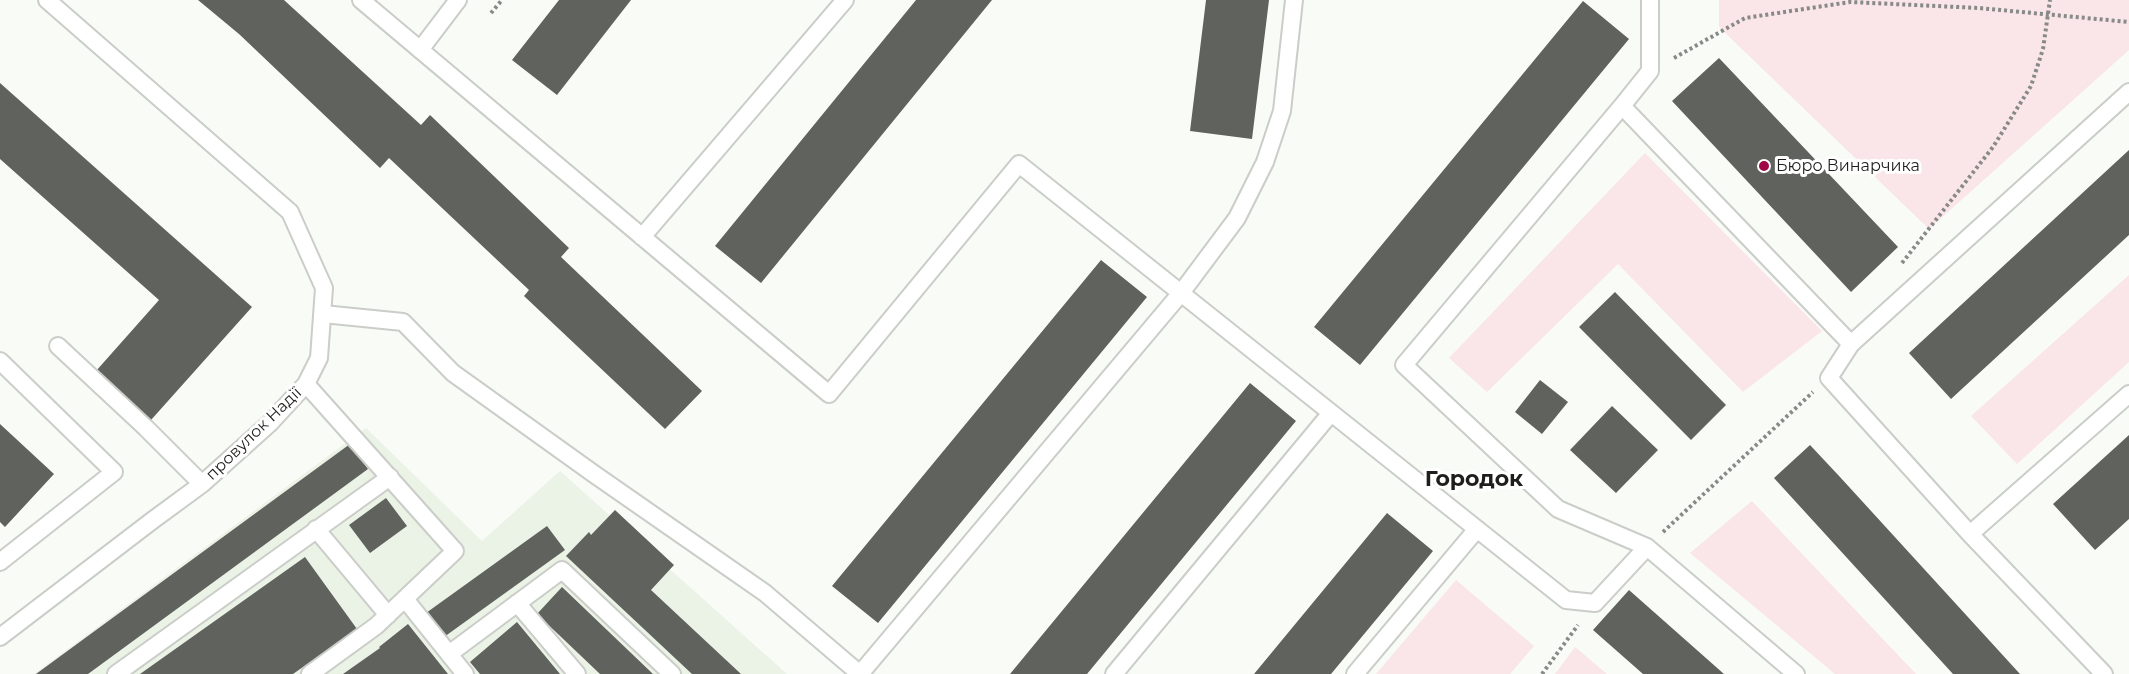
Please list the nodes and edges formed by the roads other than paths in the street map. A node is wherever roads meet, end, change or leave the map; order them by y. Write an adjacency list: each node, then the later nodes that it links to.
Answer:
1 (47, 0): 12 (lane, провулок Надії)
2 (361, 0): 7 (lane)
3 (458, 0): 7 (lane)
4 (845, 0): 10 (lane)
5 (1294, 0): 11 (lane)
6 (1650, 0): 9 (lane)
7 (420, 50): 10 (lane)
8 (2129, 92): 13 (lane)
9 (1622, 106): 13 (lane); 24 (lane)
10 (642, 237): 11 (lane)
11 (1181, 293): 18 (lane); 36 (lane)
12 (322, 314): 16 (lane, провулок Надії); 36 (lane)
13 (1851, 344): 23 (lane)
14 (58, 346): 20 (lane)
15 (0, 361): 25 (lane)
16 (306, 384): 19 (lane); 20 (lane, провулок Надії)
17 (2129, 394): 23 (lane)
18 (1331, 413): 21 (lane); 37 (lane)
19 (390, 477): 22 (lane); 26 (lane)
20 (202, 484): 29 (lane, провулок Надії)
21 (1477, 529): 24 (lane); 38 (lane)
22 (316, 530): 28 (lane); 31 (lane)
23 (1970, 534): 40 (lane)
24 (1647, 547): 39 (lane)
25 (0, 562)
26 (405, 599): 28 (lane); 30 (lane)
27 (517, 603): 30 (lane); 34 (lane); 35 (lane)
28 (388, 615): 32 (lane)
29 (0, 637)
30 (449, 654): 33 (lane)
31 (116, 674)
32 (310, 674)
33 (465, 674)
34 (577, 674)
35 (672, 674)
36 (860, 674)
37 (1114, 674)
38 (1355, 674)
39 (1796, 674)
40 (2104, 674)

